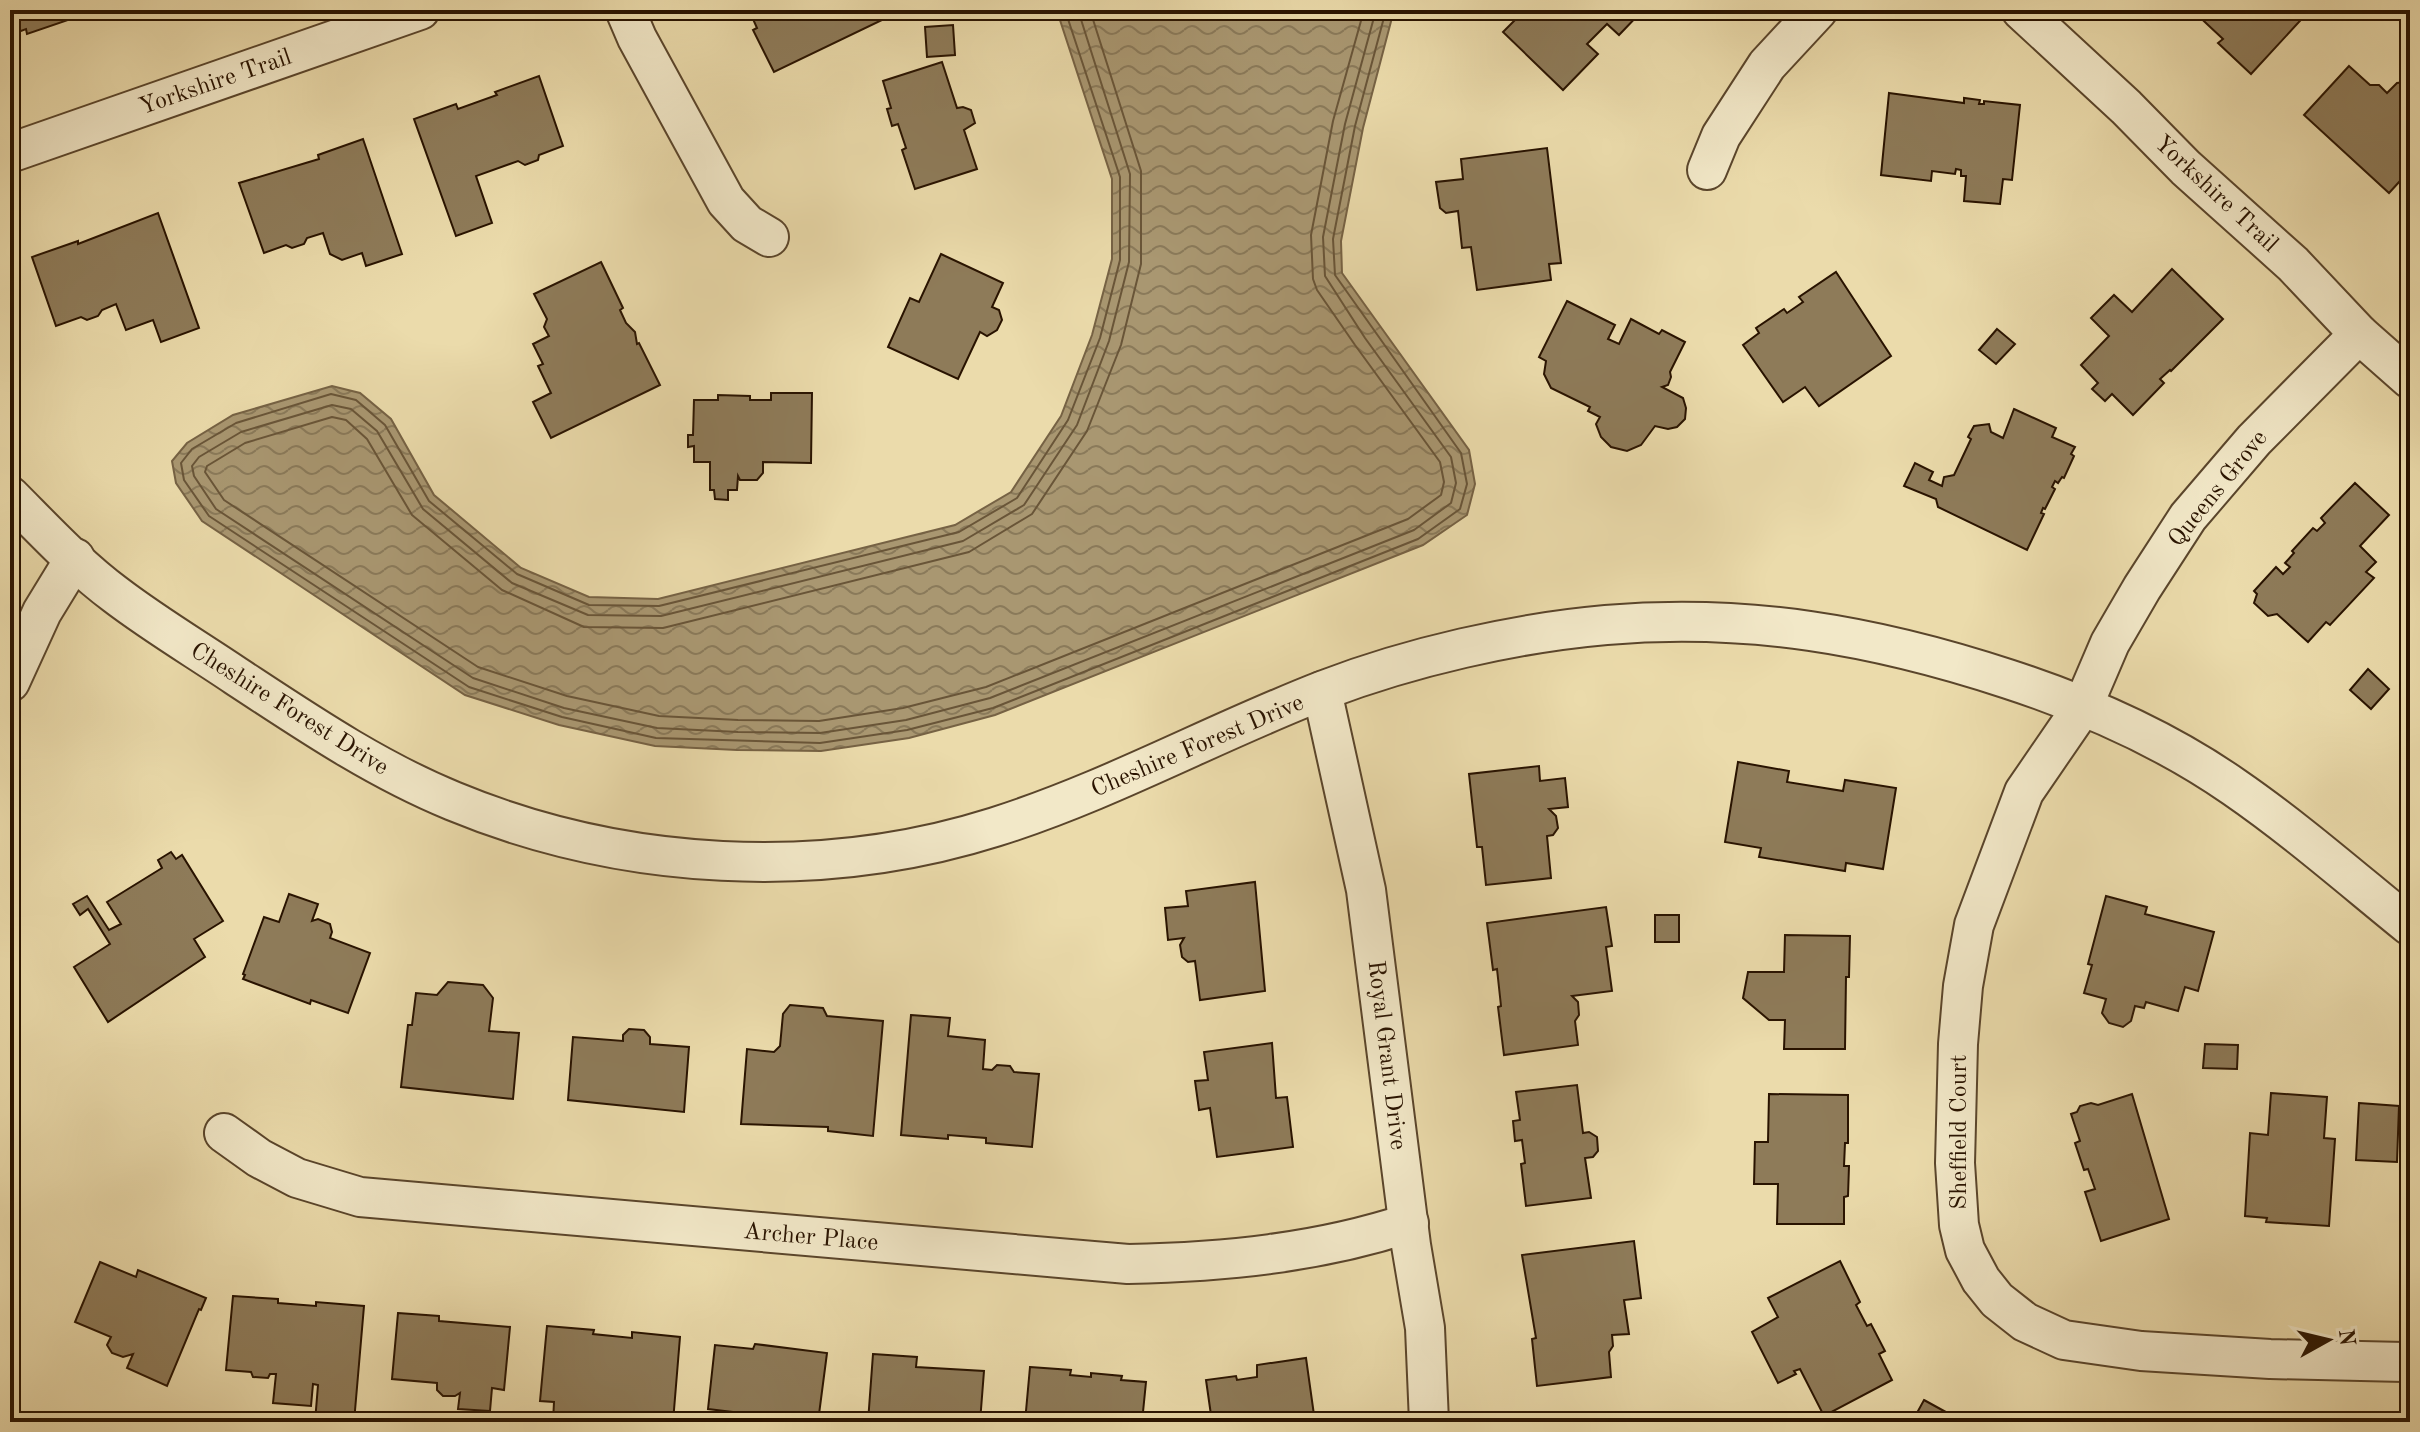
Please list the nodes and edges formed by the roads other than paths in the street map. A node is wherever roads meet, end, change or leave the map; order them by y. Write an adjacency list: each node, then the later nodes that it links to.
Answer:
1 (420, 10): 5 (street, Yorkshire Trail)
2 (625, 10): 7 (street)
3 (1818, 10): 6 (street)
4 (2021, 10): 8 (street, Yorkshire Trail)
5 (10, 153)
6 (1707, 170)
7 (769, 237)
8 (2359, 334): 9 (street, Yorkshire Trail); 14 (street, Queens Grove)
9 (2410, 379)
10 (10, 496): 11 (street, Cheshire Forest Drive)
11 (75, 558): 12 (street); 13 (street, Cheshire Forest Drive)
12 (10, 682)
13 (1322, 691): 14 (street, Cheshire Forest Drive); 17 (street, Royal Grant Drive)
14 (2083, 706): 15 (street, Cheshire Forest Drive); 18 (street, Sheffield Court)
15 (2410, 926)
16 (224, 1133): 17 (street, Archer Place)
17 (1409, 1223): 19 (street, Royal Grant Drive)
18 (2404, 1362)
19 (1429, 1422)

